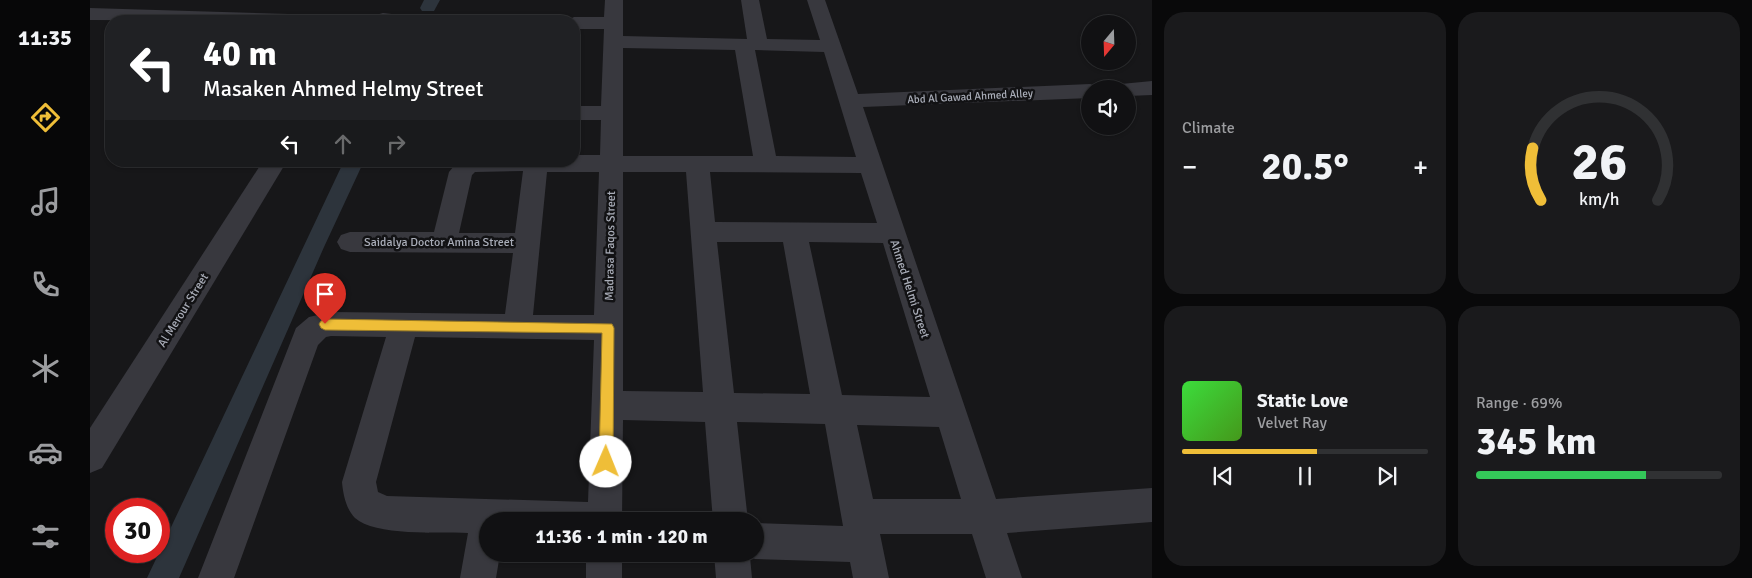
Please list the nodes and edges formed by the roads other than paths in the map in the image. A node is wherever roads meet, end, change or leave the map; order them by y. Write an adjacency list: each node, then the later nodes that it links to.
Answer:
1 (391, 0): 6 (street)
2 (750, 0): 9 (street)
3 (816, 0): 10 (street, Ahmed Helmi Street)
4 (90, 14): 5 (street)
5 (123, 15)
6 (384, 15)
7 (614, 21): 8 (street); 9 (street); 16 (street, Madrasa Faqos Street)
8 (580, 22)
9 (751, 44): 10 (street); 20 (street)
10 (830, 46): 14 (street, Ahmed Helmi Street)
11 (1152, 88): 12 (street)
12 (1136, 89)
13 (1081, 91): 14 (street, Abd Al Gawad Ahmed Alley)
14 (850, 101): 21 (street, Ahmed Helmi Street)
15 (580, 113): 16 (street)
16 (612, 113): 18 (street, Madrasa Faqos Street)
17 (580, 163): 18 (street)
18 (611, 163): 19 (street); 33 (street, Madrasa Faqos Street)
19 (697, 164): 20 (street); 25 (street)
20 (766, 164): 21 (street)
21 (869, 165): 27 (street, Ahmed Helmi Street)
22 (272, 167): 38 (street, Al Merour Street)
23 (465, 167): 29 (street)
24 (535, 167): 30 (street)
25 (704, 232): 26 (street); 35 (street)
26 (794, 233): 27 (street); 36 (street)
27 (892, 233): 37 (street, Ahmed Helmi Street)
28 (350, 242): 29 (street, Saidalya Doctor Amina Street)
29 (444, 242): 30 (street, Saidalya Doctor Amina Street)
30 (527, 243): 32 (street)
31 (404, 325): 32 (street); 42 (street); 49 (street)
32 (518, 326): 33 (street)
33 (608, 328): 34 (street, Madrasa Faqos Street)
34 (607, 405): 35 (street); 40 (street, Madrasa Faqos Street)
35 (720, 407): 36 (street); 41 (street)
36 (833, 410): 37 (street); 45 (street)
37 (950, 412): 43 (street, Ahmed Helmi Street)
38 (90, 457)
39 (1152, 505): 43 (street)
40 (605, 512)
41 (729, 512)
42 (479, 516)
43 (984, 517): 45 (street); 53 (street, Ahmed Helmi Street)
44 (764, 541): 45 (street)
45 (865, 546)
46 (481, 562): 50 (street)
47 (604, 562): 51 (street, Madrasa Faqos Street)
48 (733, 562): 52 (street)
49 (216, 578)
50 (478, 578)
51 (604, 578)
52 (734, 578)
53 (1004, 578)

